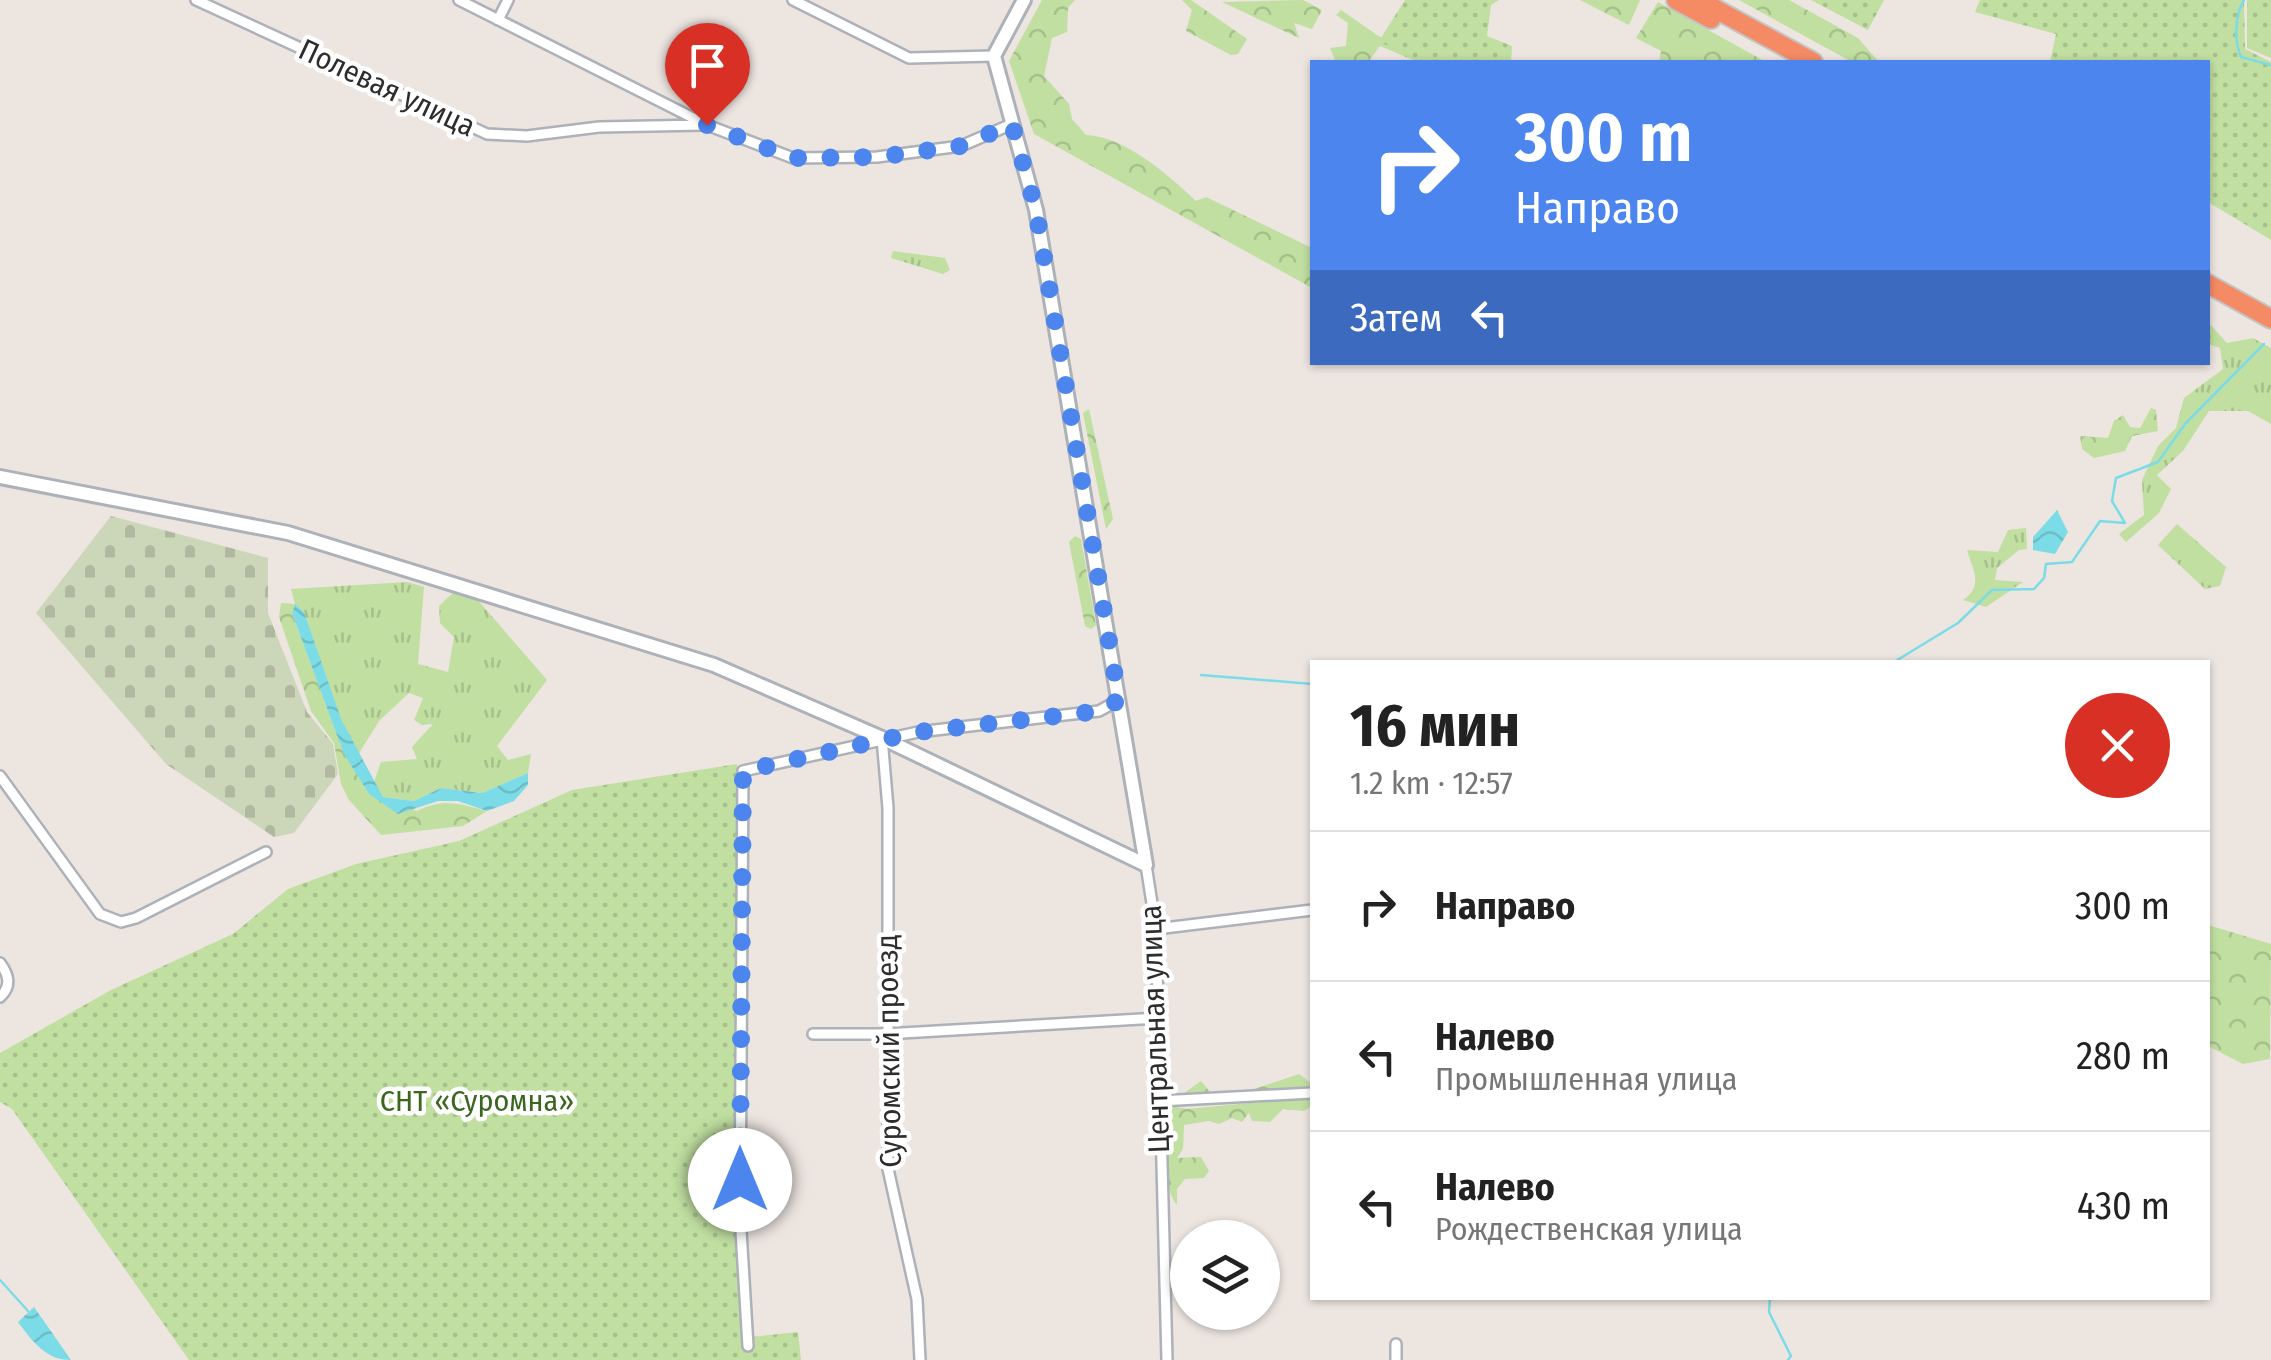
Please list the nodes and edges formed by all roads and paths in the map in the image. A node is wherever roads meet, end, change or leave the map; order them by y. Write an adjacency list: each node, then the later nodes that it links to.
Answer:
1 (196, 0): 13 (street, Полевая улица)
2 (459, 0): 8 (street)
3 (508, 0): 8 (street)
4 (793, 0): 9 (street)
5 (1024, 0): 9 (street)
6 (1676, 0): 10 (highway)
7 (1700, 0): 11 (highway)
8 (498, 20): 13 (street)
9 (994, 56): 12 (street, Центральная улица)
10 (1786, 60)
11 (1809, 60)
12 (1012, 124): 13 (street); 19 (street, Центральная улица)
13 (707, 125)
14 (2210, 272): 16 (highway)
15 (2210, 285): 17 (highway)
16 (2271, 306)
17 (2271, 319)
18 (0, 477): 20 (street)
19 (1119, 700): 20 (street); 23 (street, Центральная улица)
20 (882, 738): 23 (street); 30 (street, Суромский проезд); 34 (street)
21 (0, 776): 22 (street)
22 (266, 852)
23 (1146, 865): 25 (street, Центральная улица)
24 (1310, 910): 25 (street)
25 (1156, 929): 28 (street, Центральная улица)
26 (0, 962): 27 (street)
27 (0, 997)
28 (1158, 1018): 30 (street); 32 (street, Центральная улица)
29 (812, 1034): 30 (street)
30 (886, 1034): 35 (street, Суромский проезд)
31 (1310, 1093): 32 (street)
32 (1159, 1101): 36 (street, Центральная улица)
33 (1396, 1344): 37 (street)
34 (748, 1346)
35 (920, 1360)
36 (1167, 1360)
37 (1396, 1360)

